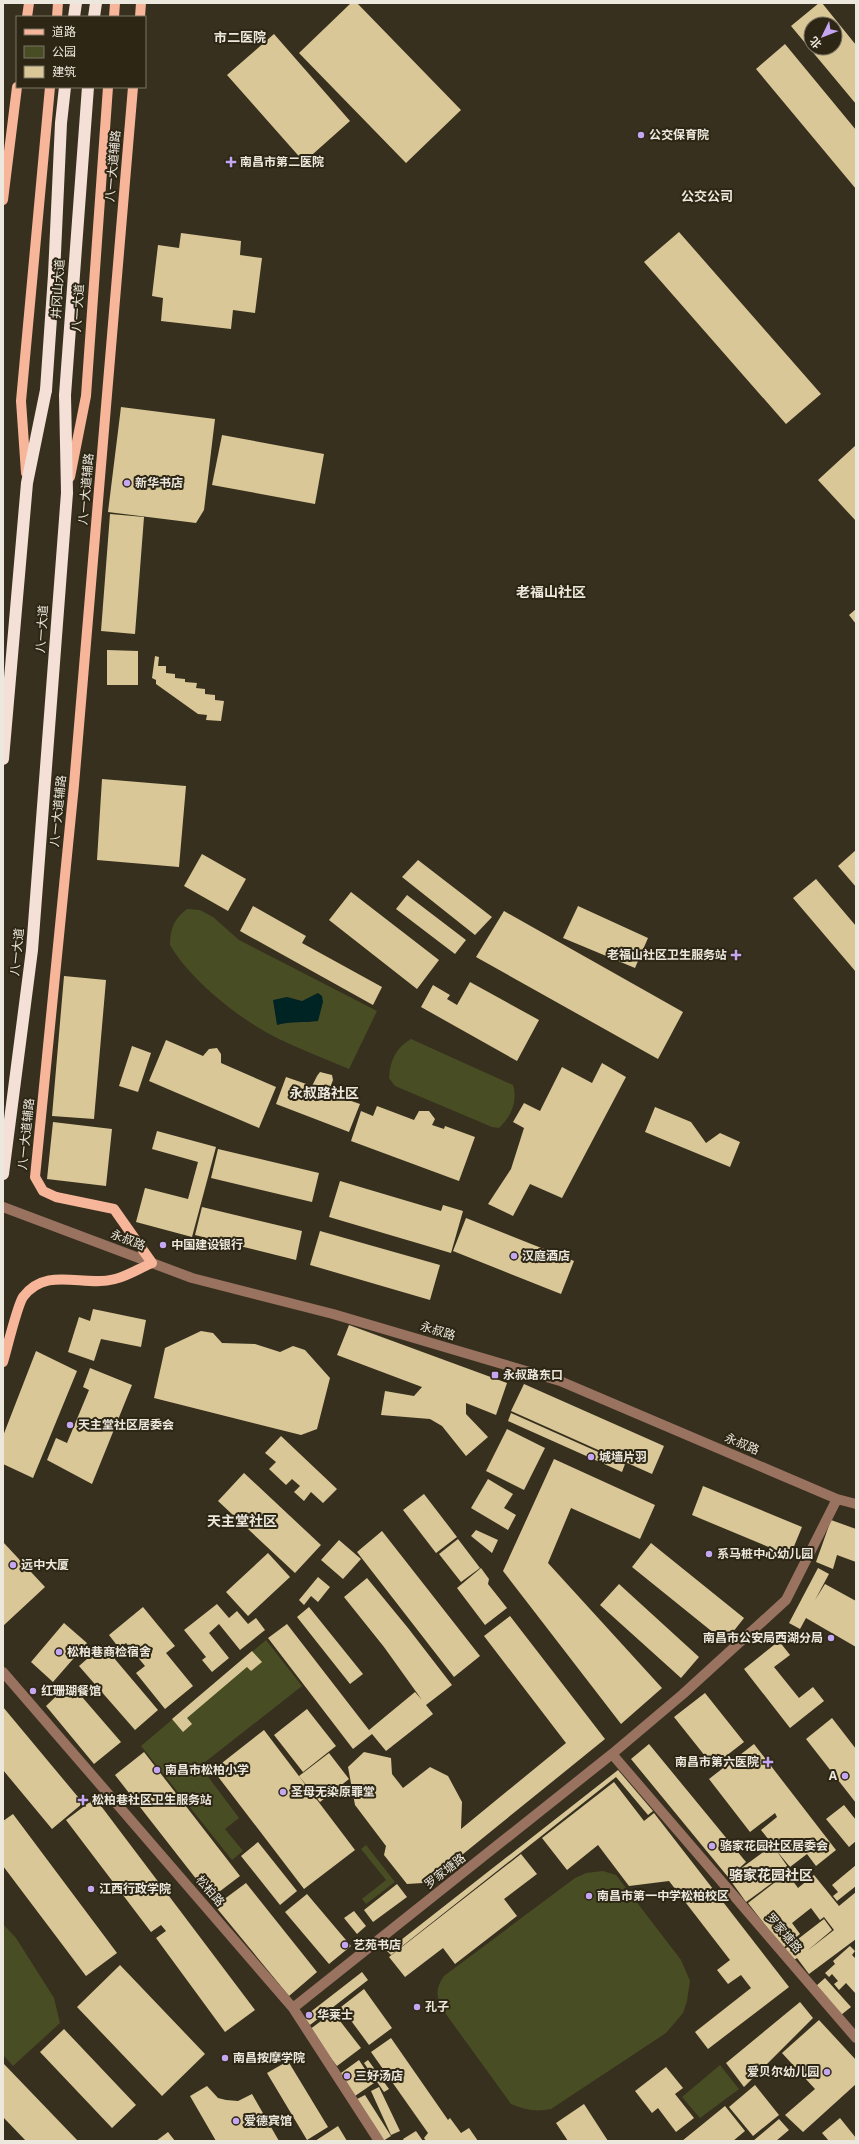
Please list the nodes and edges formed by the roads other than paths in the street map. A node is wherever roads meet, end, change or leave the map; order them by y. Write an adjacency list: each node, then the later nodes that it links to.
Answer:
1 (29, 3): 7 (main road)
2 (58, 3): 8 (main road)
3 (76, 3): 9 (highway)
4 (96, 3): 10 (highway)
5 (115, 3): 11 (main road)
6 (141, 3): 12 (main road)
7 (27, 16)
8 (57, 16)
9 (74, 16)
10 (94, 16)
11 (114, 16)
12 (140, 16)
13 (18, 88): 19 (main road)
14 (50, 88): 20 (main road)
15 (66, 88): 20 (highway, 井冈山大道, bridge)
16 (88, 88): 21 (highway, 井冈山大道)
17 (108, 88): 21 (main road, 八一大道)
18 (134, 88): 25 (main road, 八一大道辅路)
19 (3, 200)
20 (27, 483): 22 (highway)
21 (67, 493): 23 (highway, 八一大道)
22 (3, 759)
23 (3, 1174)
24 (3, 1207): 25 (street, 永叔路)
25 (152, 1263): 26 (main road); 27 (street, 永叔路)
26 (3, 1362)
27 (837, 1499): 28 (street, 永叔路); 30 (street, 罗家塘路)
28 (856, 1504)
29 (3, 1672): 31 (street, 松柏路)
30 (612, 1754): 31 (street, 罗家塘路); 32 (street, 罗家塘路)
31 (293, 2008): 33 (street, 松柏路)
32 (856, 2038)
33 (379, 2141)

